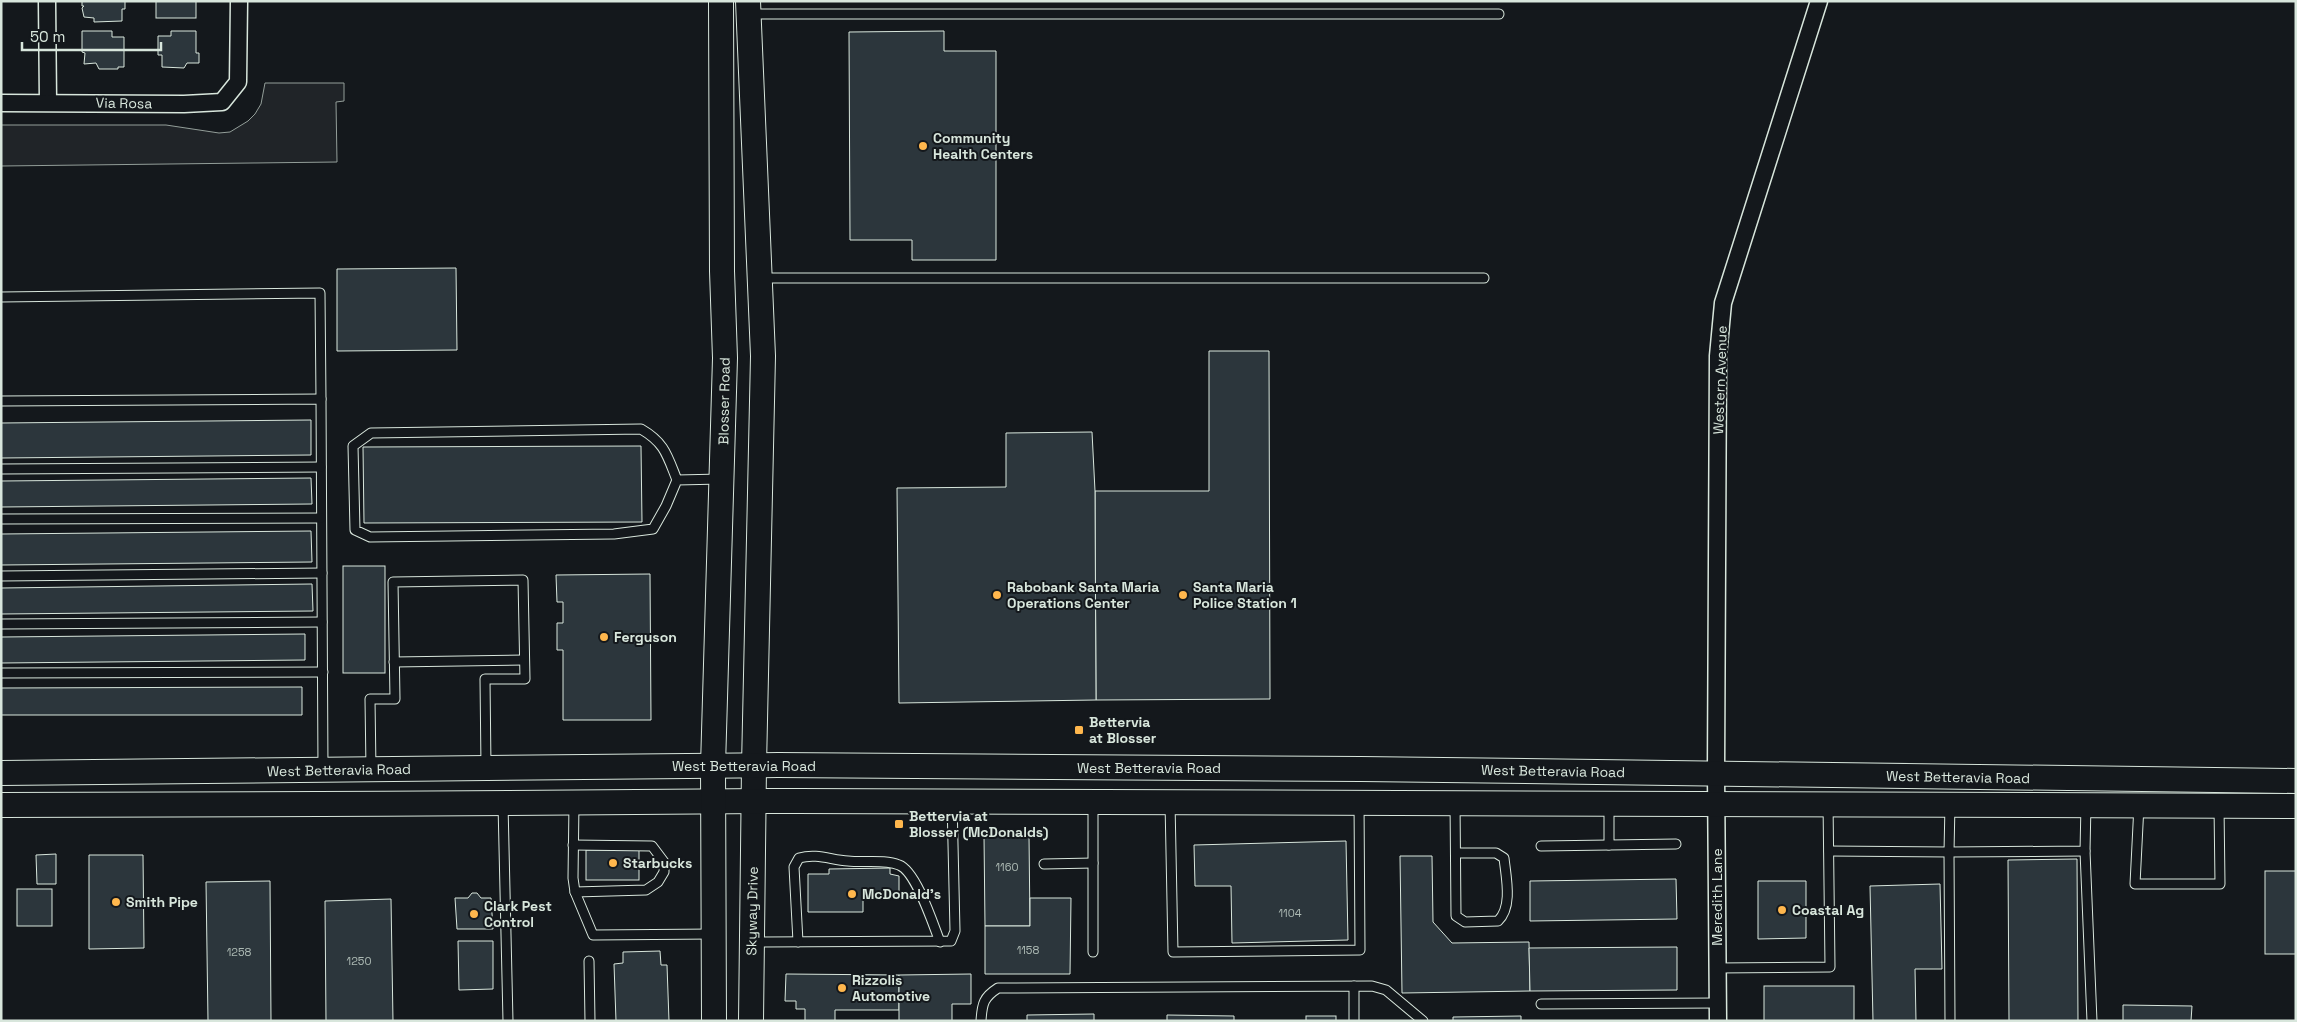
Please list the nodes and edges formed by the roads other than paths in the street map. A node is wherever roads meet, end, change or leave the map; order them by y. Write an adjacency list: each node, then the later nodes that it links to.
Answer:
1 (47, 1): 7 (street)
2 (239, 1): 7 (street, Via Rosa)
3 (721, 1): 16 (main road, Blosser Road)
4 (1819, 1): 34 (street, Western Avenue)
5 (748, 8): 6 (lane); 9 (main road)
6 (1499, 14)
7 (48, 102): 8 (street, Via Rosa)
8 (1, 103)
9 (760, 278): 10 (lane); 29 (main road)
10 (1484, 278)
11 (1, 297): 12 (lane)
12 (321, 399): 13 (lane); 14 (lane)
13 (1, 401)
14 (321, 467): 15 (lane); 18 (lane)
15 (1, 469)
16 (722, 479): 17 (lane); 28 (main road, Blosser Road)
17 (678, 480): 17 (lane)
18 (321, 518): 19 (lane); 20 (lane)
19 (1, 519)
20 (322, 573): 21 (lane); 22 (lane)
21 (1, 576)
22 (322, 622): 23 (lane); 26 (lane)
23 (1, 624)
24 (524, 660): 25 (lane); 25 (lane); 30 (lane)
25 (394, 662): 31 (lane)
26 (323, 672): 27 (lane); 32 (lane)
27 (1, 673)
28 (714, 766): 29 (main road, West Betteravia Road); 30 (main road, West Betteravia Road); 45 (main road, Blosser Road)
29 (754, 766): 34 (main road, West Betteravia Road); 40 (main road)
30 (486, 769): 31 (main road, West Betteravia Road)
31 (371, 770): 32 (main road, West Betteravia Road)
32 (323, 771): 33 (main road, West Betteravia Road)
33 (1, 773)
34 (1716, 774): 35 (main road, West Betteravia Road); 39 (street, Meredith Lane)
35 (2296, 781)
36 (1359, 800): 37 (main road, West Betteravia Road); 43 (main road, West Betteravia Road); 43 (lane)
37 (1455, 800): 38 (main road, West Betteravia Road); 61 (lane)
38 (1609, 800): 39 (main road, West Betteravia Road); 56 (lane)
39 (1716, 800): 44 (main road, West Betteravia Road); 71 (street, Meredith Lane)
40 (754, 801): 41 (main road, West Betteravia Road); 45 (main road, West Betteravia Road); 66 (main road, Skyway Drive)
41 (952, 801): 42 (main road, West Betteravia Road); 68 (lane)
42 (1093, 801): 43 (main road, West Betteravia Road); 62 (lane)
43 (1170, 801)
44 (1828, 801): 46 (main road, West Betteravia Road); 58 (lane)
45 (713, 802): 48 (main road, West Betteravia Road); 65 (main road)
46 (1950, 802): 49 (main road, West Betteravia Road); 60 (lane)
47 (503, 803): 48 (main road, West Betteravia Road); 51 (main road, West Betteravia Road); 75 (lane)
48 (574, 803): 55 (lane)
49 (2086, 804): 50 (main road, West Betteravia Road); 59 (lane)
50 (2139, 804): 52 (main road, West Betteravia Road); 52 (lane)
51 (1, 805)
52 (2219, 805): 53 (main road, West Betteravia Road)
53 (2296, 806)
54 (1676, 844): 56 (lane)
55 (573, 845): 64 (lane); 64 (lane)
56 (1610, 845): 57 (lane)
57 (1541, 846)
58 (1829, 850): 60 (lane); 71 (lane)
59 (2085, 851): 60 (lane); 84 (lane)
60 (1949, 852): 83 (lane)
61 (1456, 853): 61 (lane)
62 (1093, 863): 63 (lane); 69 (lane)
63 (1044, 864)
64 (575, 892): 65 (lane)
65 (714, 934): 77 (main road)
66 (752, 942): 67 (lane); 78 (main road, Skyway Drive)
67 (798, 942): 68 (lane); 68 (lane)
68 (940, 942)
69 (1093, 952)
70 (589, 961): 76 (lane)
71 (1717, 968): 73 (street, Meredith Lane)
72 (1354, 986): 79 (lane); 80 (lane); 81 (lane)
73 (1718, 1003): 74 (lane); 82 (street, Meredith Lane)
74 (1541, 1004)
75 (508, 1021)
76 (590, 1021)
77 (714, 1021)
78 (751, 1021)
79 (981, 1021)
80 (1354, 1021)
81 (1422, 1021)
82 (1718, 1021)
83 (1950, 1021)
84 (2092, 1021)

